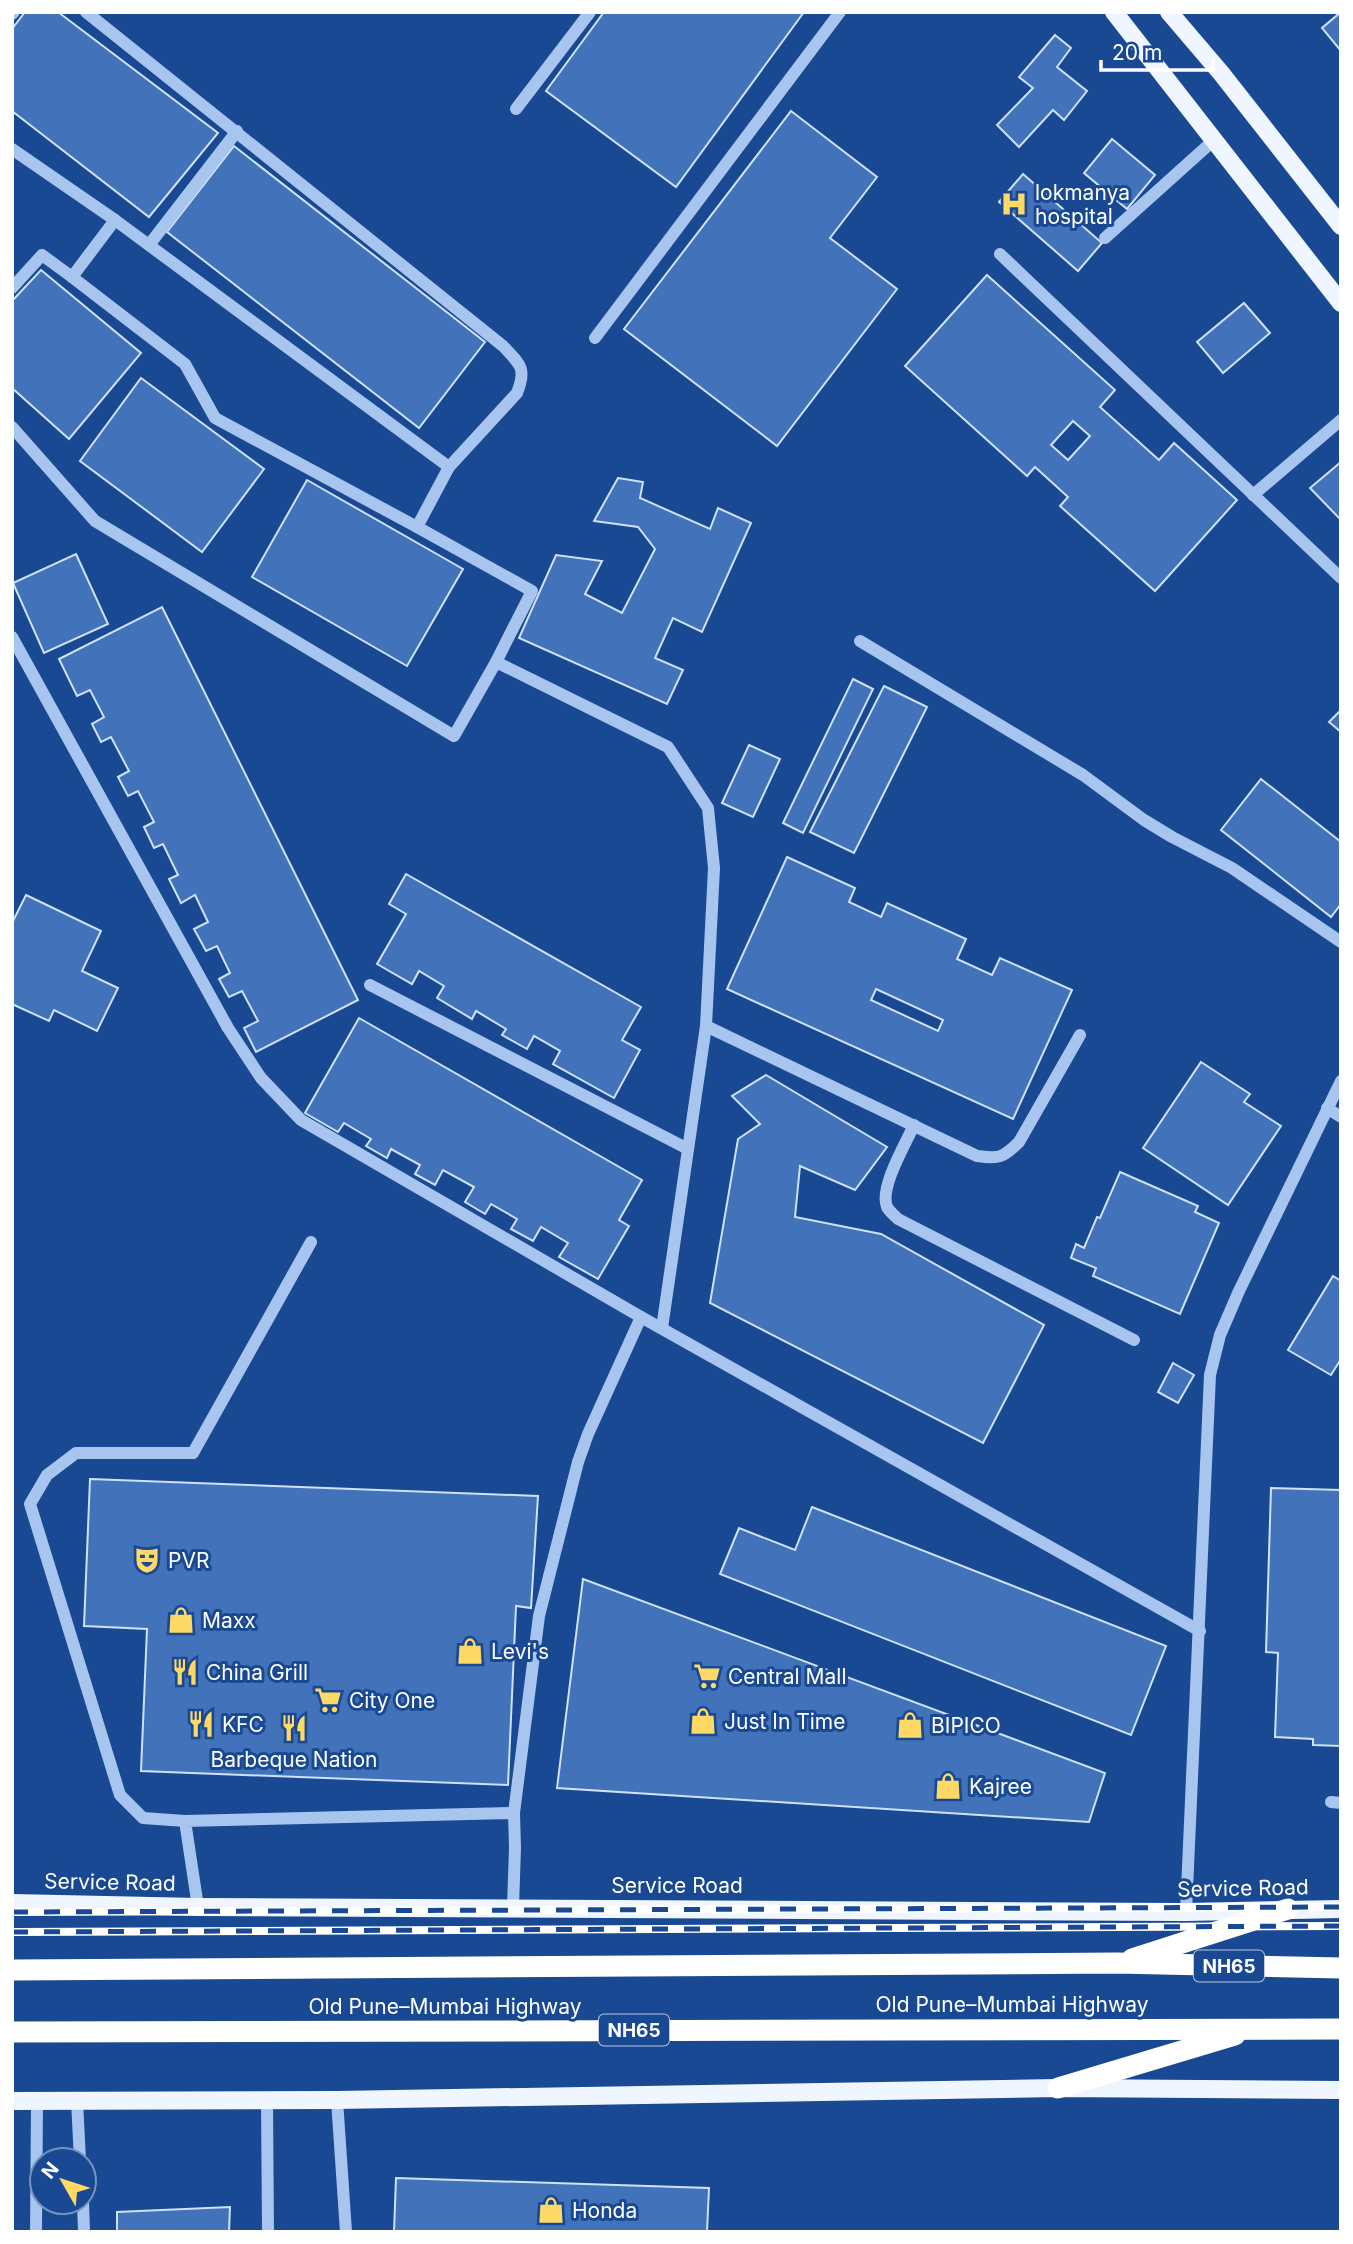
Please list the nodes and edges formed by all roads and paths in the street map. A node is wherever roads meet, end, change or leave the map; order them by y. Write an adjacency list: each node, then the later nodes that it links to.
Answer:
1 (86, 12): 7 (street)
2 (590, 12): 6 (street)
3 (840, 12): 18 (street)
4 (1170, 12): 11 (main road)
5 (1116, 13): 8 (main road)
6 (516, 109)
7 (237, 131): 13 (street); 21 (street)
8 (1214, 140): 12 (street); 17 (main road)
9 (12, 149): 10 (street)
10 (115, 220): 13 (street); 15 (street)
11 (1341, 226)
12 (1105, 238)
13 (149, 245): 21 (street)
14 (1000, 254): 22 (street)
15 (72, 277): 16 (street); 23 (street)
16 (12, 288)
17 (1341, 303)
18 (595, 338)
19 (1341, 420): 22 (street)
20 (12, 427): 27 (street)
21 (449, 467): 23 (street)
22 (1253, 495): 24 (street)
23 (417, 527): 27 (street)
24 (1341, 578)
25 (12, 637): 38 (street)
26 (860, 641): 28 (street)
27 (496, 662): 30 (street)
28 (1341, 942)
29 (370, 985): 36 (street)
30 (706, 1026): 35 (street); 36 (street)
31 (1080, 1035): 35 (street)
32 (1341, 1081): 33 (street)
33 (1327, 1108): 34 (street); 41 (street)
34 (1341, 1117)
35 (914, 1125): 40 (street)
36 (688, 1149): 39 (street)
37 (311, 1242): 43 (street)
38 (641, 1317): 39 (street); 42 (street)
39 (662, 1328): 41 (street)
40 (1134, 1340)
41 (1200, 1631): 49 (street)
42 (514, 1813): 43 (street); 46 (street)
43 (185, 1821): 45 (street)
44 (12, 1903): 45 (main road, Service Road)
45 (198, 1906): 46 (main road, Service Road)
46 (513, 1907): 49 (main road, Service Road)
47 (1288, 1909): 48 (main road, Service Road); 49 (main road, Service Road); 50 (highway)
48 (1341, 1909)
49 (1186, 1912)
50 (1117, 1964): 51 (highway, NH65); 52 (highway, Old Pune–Mumbai Highway / NH65)
51 (1341, 1968)
52 (12, 1970)
53 (1257, 2028): 54 (highway, NH65); 55 (highway, Old Pune–Mumbai Highway / NH65); 56 (highway)
54 (1341, 2029)
55 (12, 2032)
56 (1058, 2088): 57 (main road); 62 (main road)
57 (1341, 2090)
58 (12, 2101): 59 (main road)
59 (37, 2101): 60 (main road); 64 (street)
60 (77, 2101): 61 (main road); 63 (street)
61 (267, 2101): 62 (main road); 65 (street)
62 (337, 2101): 66 (street)
63 (79, 2146)
64 (36, 2232)
65 (268, 2232)
66 (346, 2232)

